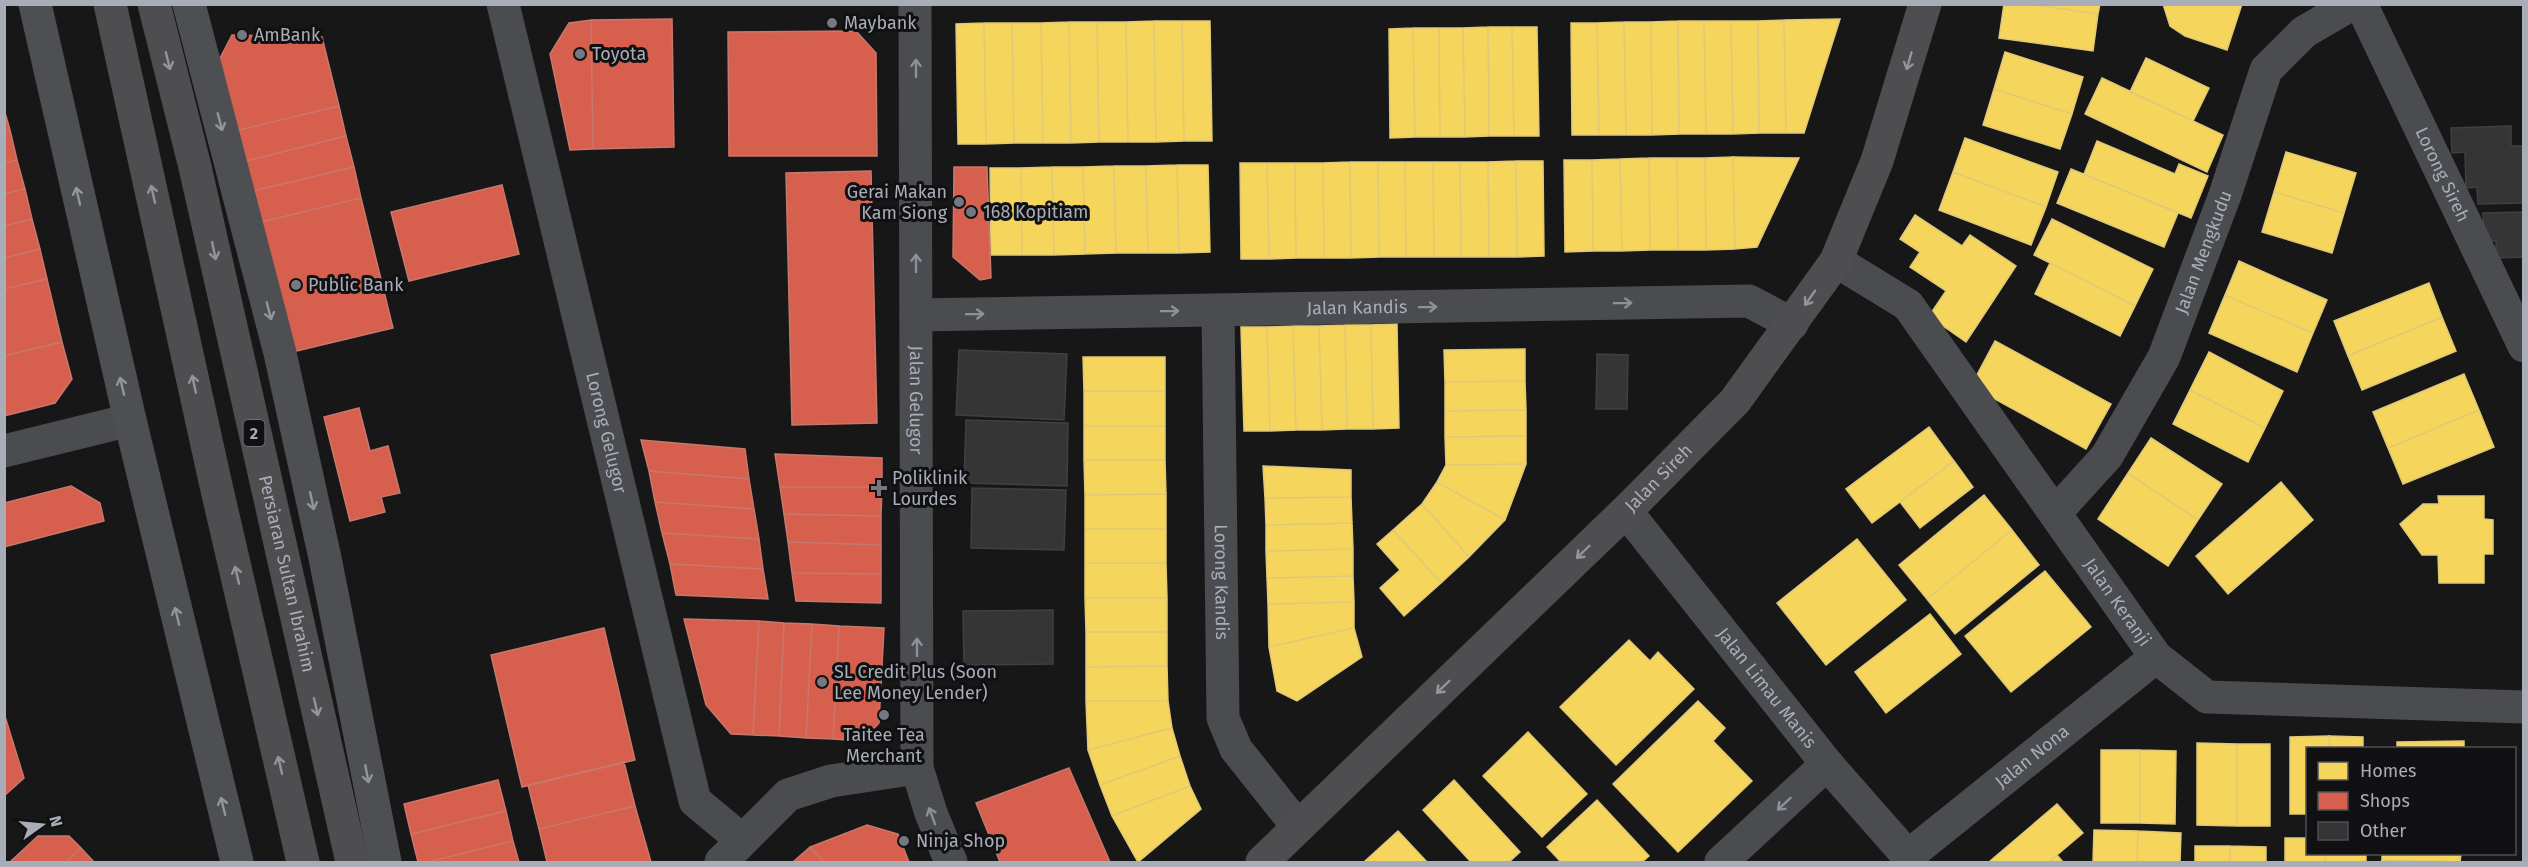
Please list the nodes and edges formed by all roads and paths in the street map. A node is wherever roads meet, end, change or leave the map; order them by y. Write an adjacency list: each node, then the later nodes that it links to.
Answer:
1 (35, 4): 15 (main road, one-way to 1)
2 (110, 4): 27 (highway, one-way to 2)
3 (154, 4): 28 (highway, Persiaran Sultan Ibrahim / 2, one-way to 28)
4 (189, 4): 29 (main road, one-way to 29)
5 (503, 4): 24 (street, Lorong Gelugor)
6 (915, 4): 12 (street, Jalan Gelugor, one-way to 6)
7 (1925, 4): 10 (highway, Jalan Sireh, one-way to 10)
8 (2352, 4): 18 (street, Jalan Mengkudu)
9 (2361, 4): 14 (street, Lorong Sireh)
10 (1836, 261): 13 (highway, Jalan Sireh, one-way to 13); 18 (street, Jalan Keranji)
11 (1218, 310): 12 (street, Jalan Kandis, one-way to 11); 13 (street, Jalan Kandis, one-way to 13); 23 (street, Lorong Kandis)
12 (916, 315): 22 (street, Jalan Gelugor, one-way to 12)
13 (1792, 324): 17 (highway, Jalan Sireh)
14 (2523, 346)
15 (130, 420): 16 (street); 26 (main road, one-way to 15)
16 (4, 451)
17 (1626, 511): 21 (street, Jalan Limau Manis); 23 (highway, Jalan Sireh, one-way to 23)
18 (2056, 512): 19 (street, Jalan Keranji)
19 (2156, 657): 20 (street, Jalan Keranji); 25 (street, Jalan Nona)
20 (2523, 707)
21 (1827, 764): 25 (street, Jalan Limau Manis); 32 (street, one-way to 32)
22 (917, 768): 24 (street); 30 (street, Jalan Gelugor, one-way to 22)
23 (1298, 827): 31 (highway, Jalan Sireh)
24 (732, 851)
25 (1910, 860)
26 (237, 862)
27 (303, 862)
28 (352, 862)
29 (385, 862)
30 (951, 862)
31 (1262, 862)
32 (1720, 862)

